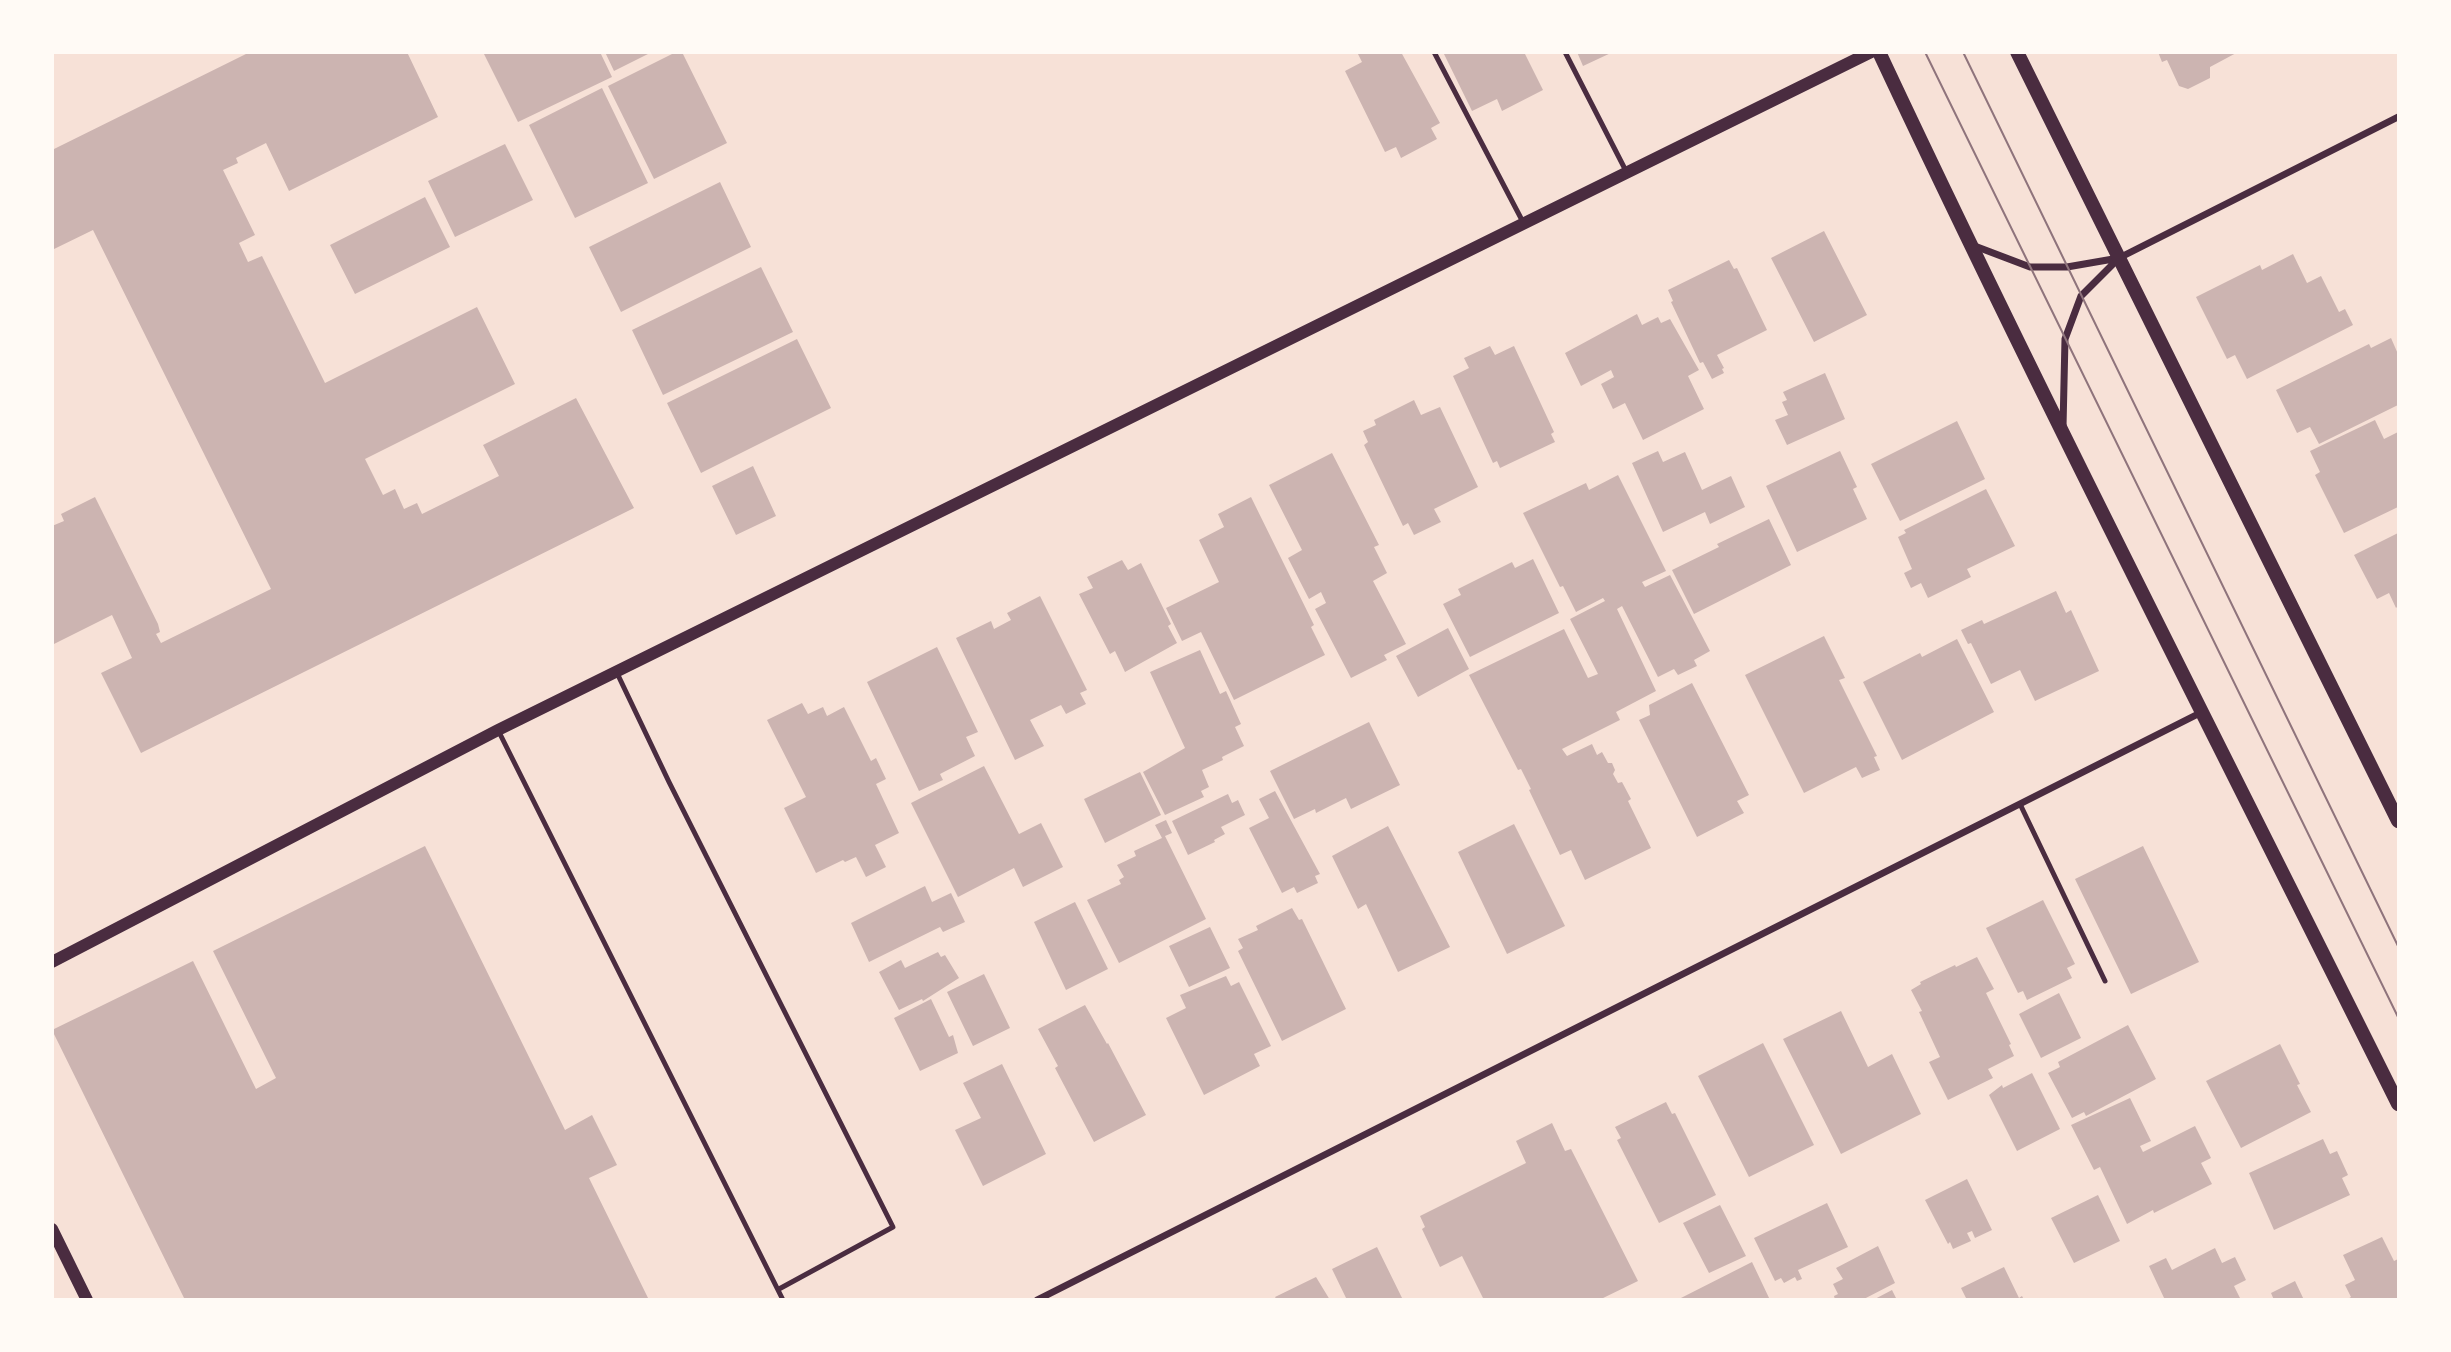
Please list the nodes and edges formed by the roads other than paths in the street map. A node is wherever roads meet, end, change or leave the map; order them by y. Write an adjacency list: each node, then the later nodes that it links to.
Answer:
1 (1434, 52): 8 (lane)
2 (1565, 52): 7 (lane)
3 (1871, 52): 7 (street)
4 (1879, 52): 9 (main road)
5 (2017, 52): 10 (main road)
6 (2399, 117): 10 (street)
7 (1627, 173): 8 (street)
8 (1524, 224): 12 (street)
9 (1969, 244): 10 (street); 11 (main road)
10 (2119, 257): 11 (street); 16 (main road)
11 (2063, 436): 13 (main road)
12 (617, 672): 14 (street); 21 (lane)
13 (2202, 712): 15 (street); 19 (main road)
14 (498, 730): 17 (street); 21 (lane)
15 (2020, 804): 18 (lane); 24 (street)
16 (2399, 821)
17 (52, 962)
18 (2105, 981)
19 (2399, 1104)
20 (52, 1229): 22 (street)
21 (779, 1289): 23 (lane)
22 (87, 1300)
23 (783, 1300)
24 (1037, 1300)

